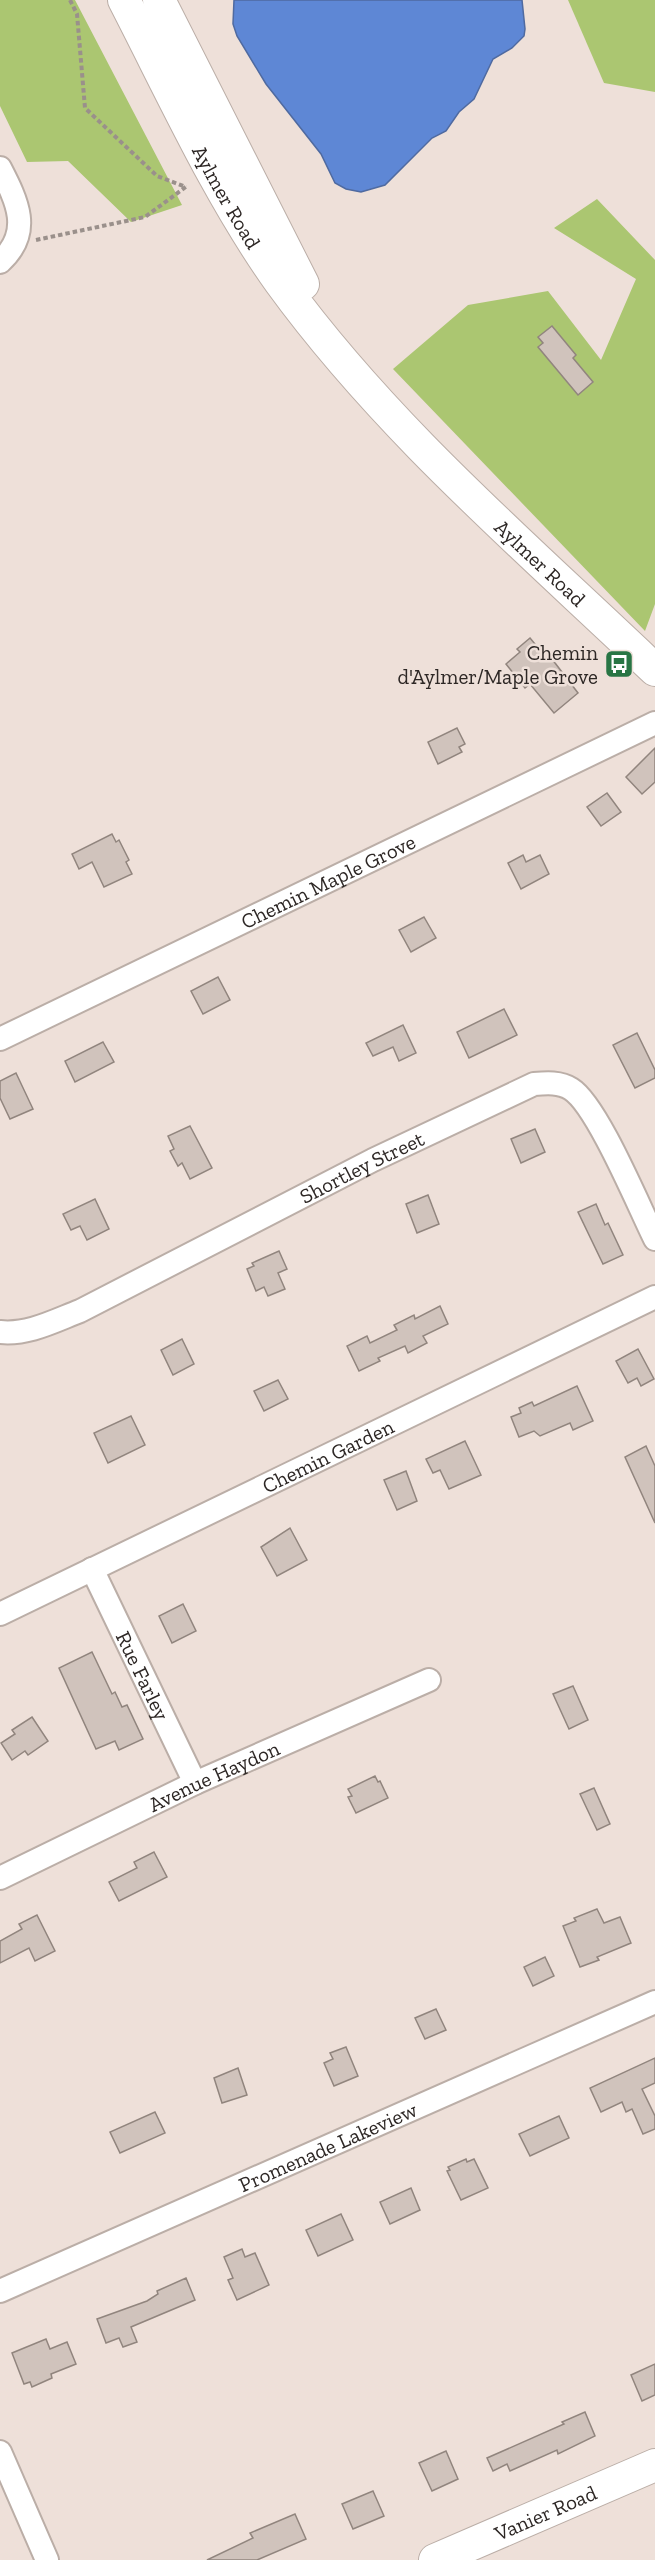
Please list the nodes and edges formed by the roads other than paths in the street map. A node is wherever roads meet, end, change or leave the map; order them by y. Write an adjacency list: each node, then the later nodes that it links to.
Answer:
1 (124, 0): 5 (main road, Aylmer Road)
2 (159, 0): 5 (main road, Aylmer Road)
3 (0, 168): 4 (street)
4 (0, 262)
5 (356, 375): 6 (main road, Aylmer Road)
6 (655, 670)
7 (655, 723): 8 (street, Chemin Maple Grove)
8 (0, 1039)
9 (655, 1239): 11 (street, Shortley Street)
10 (655, 1297): 12 (street, Chemin Garden)
11 (0, 1332)
12 (92, 1569): 13 (street, Chemin Garden); 15 (street, Rue Farley)
13 (0, 1614)
14 (429, 1680): 15 (street, Avenue Haydon)
15 (195, 1783): 16 (street, Avenue Haydon)
16 (0, 1878)
17 (655, 2002): 18 (street, Promenade Lakeview)
18 (0, 2291)
19 (0, 2452): 21 (street)
20 (655, 2465): 22 (main road, Vanier Road)
21 (46, 2560)
22 (435, 2560)

